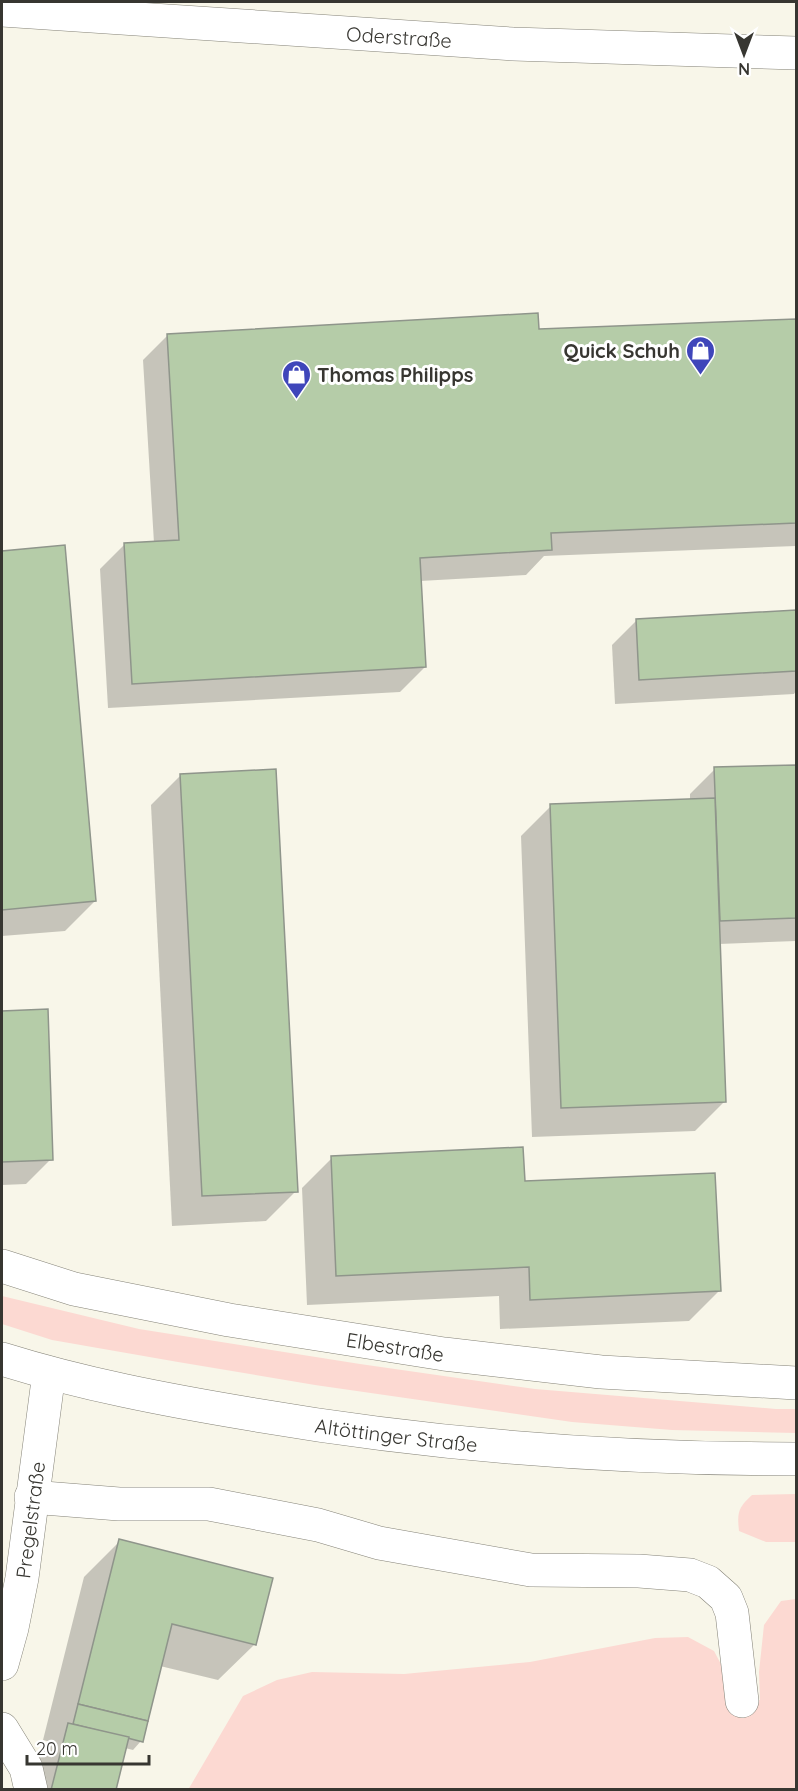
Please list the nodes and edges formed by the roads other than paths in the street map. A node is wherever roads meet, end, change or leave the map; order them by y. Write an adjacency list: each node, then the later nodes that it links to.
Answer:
1 (2, 10): 2 (street, Oderstraße)
2 (796, 53)
3 (2, 1266): 6 (street, Elbestraße)
4 (2, 1359): 5 (street, Altöttinger Straße)
5 (48, 1373): 7 (street, Altöttinger Straße); 8 (street, Pregelstraße)
6 (796, 1383)
7 (796, 1459)
8 (32, 1497): 9 (street, Pregelstraße); 10 (street)
9 (2, 1664)
10 (742, 1701)
11 (2, 1729): 12 (street)
12 (31, 1790)

